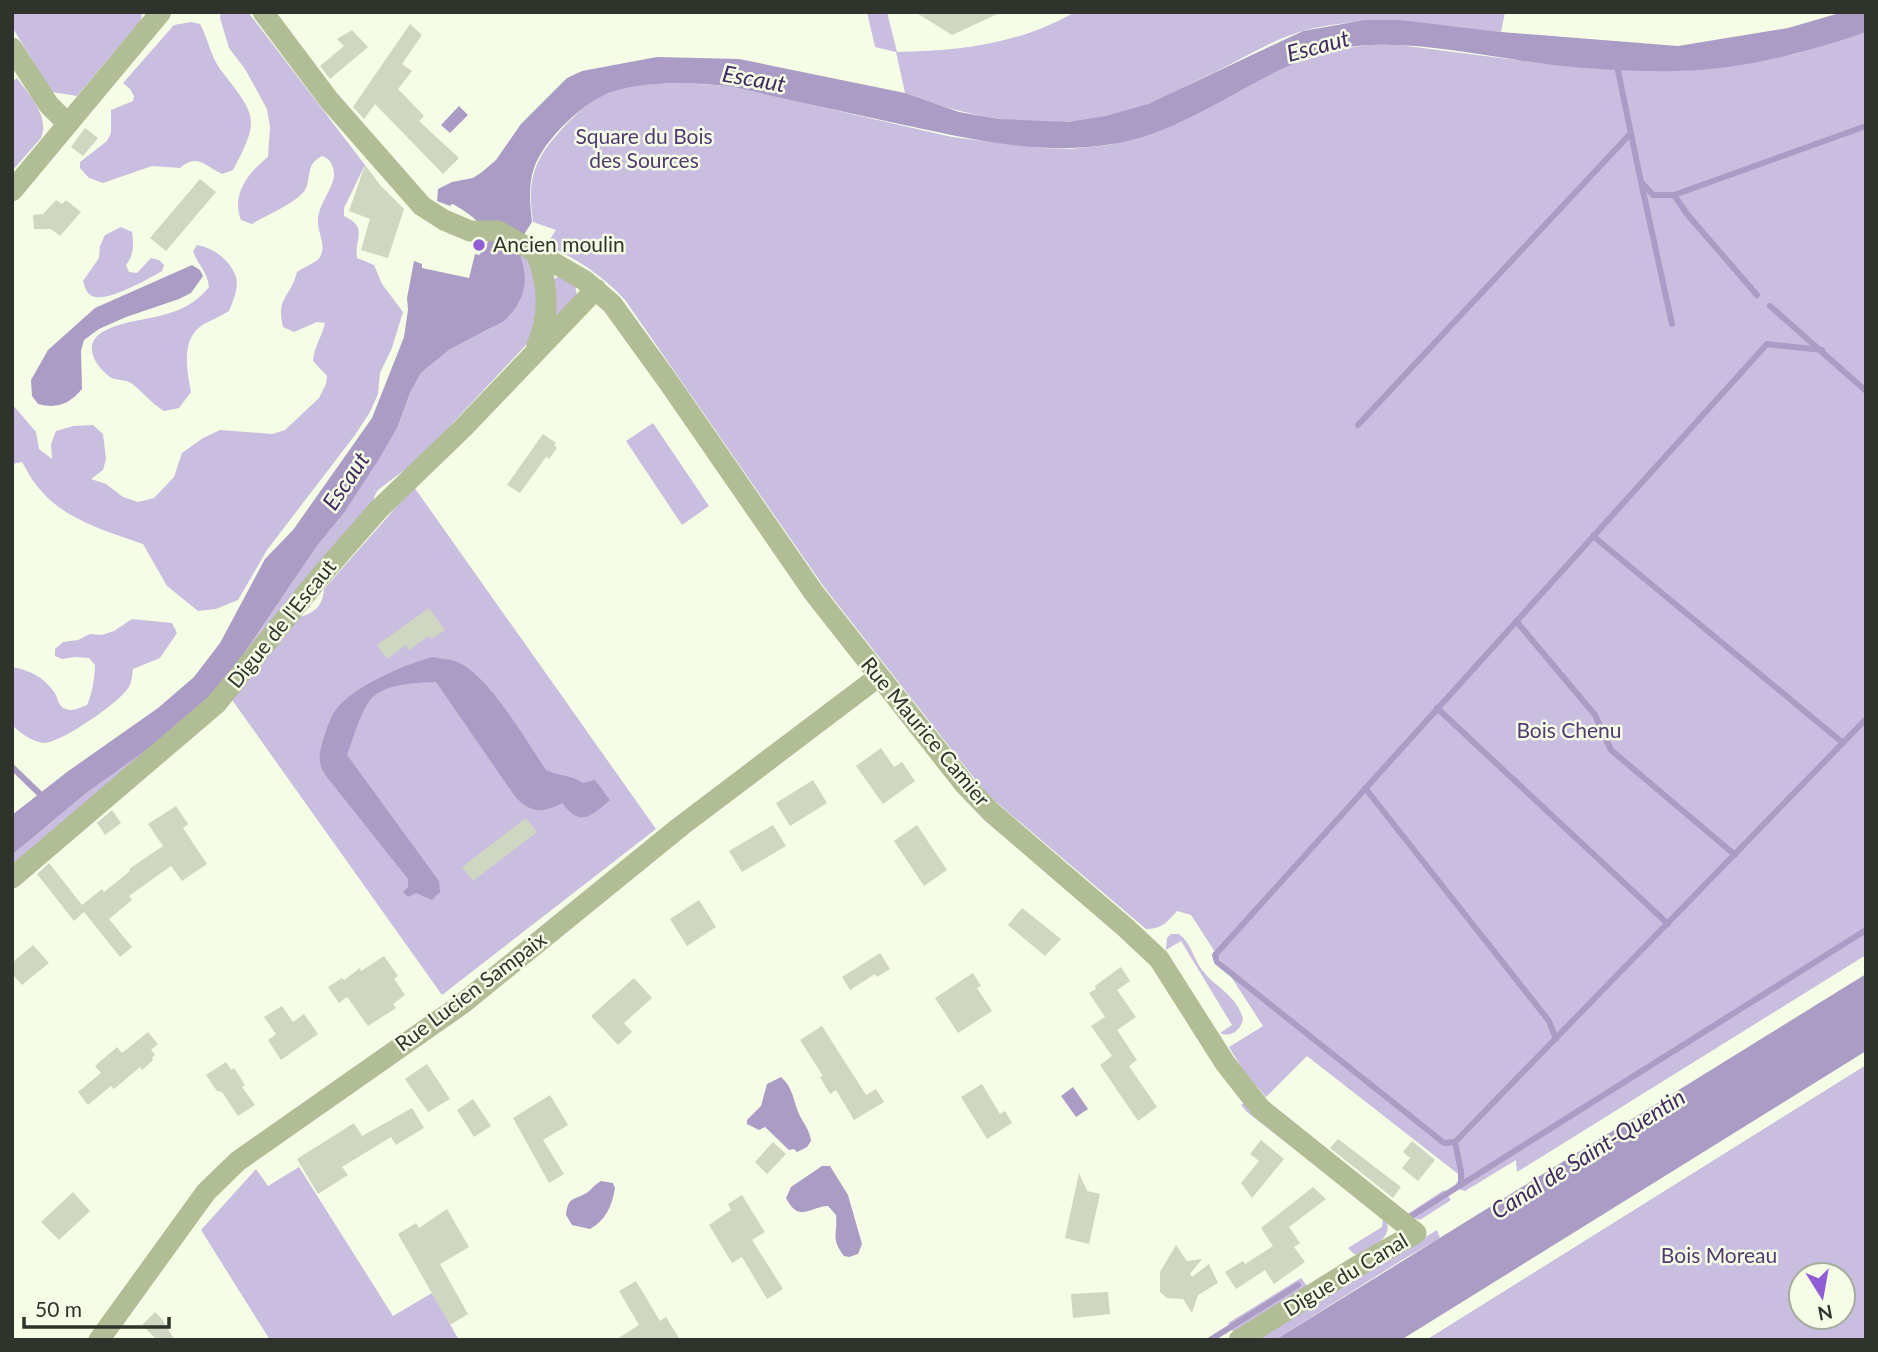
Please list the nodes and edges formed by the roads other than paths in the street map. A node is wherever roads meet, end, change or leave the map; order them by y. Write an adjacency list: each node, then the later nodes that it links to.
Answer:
1 (263, 12): 6 (street, Rue Maurice Camier)
2 (163, 13): 4 (street)
3 (12, 48): 4 (street)
4 (68, 124): 5 (street)
5 (12, 191)
6 (529, 249): 7 (street, Rue Maurice Camier); 8 (street, Digue de l'Escaut)
7 (596, 289): 8 (street, Digue de l'Escaut); 9 (street, Rue Maurice Camier)
8 (534, 352): 10 (street, Digue de l'Escaut)
9 (878, 677): 11 (street, Rue Maurice Camier); 12 (street, Rue Lucien Sampaix)
10 (12, 878)
11 (1416, 1233): 13 (street, Digue du Canal)
12 (99, 1340)
13 (1239, 1340)

